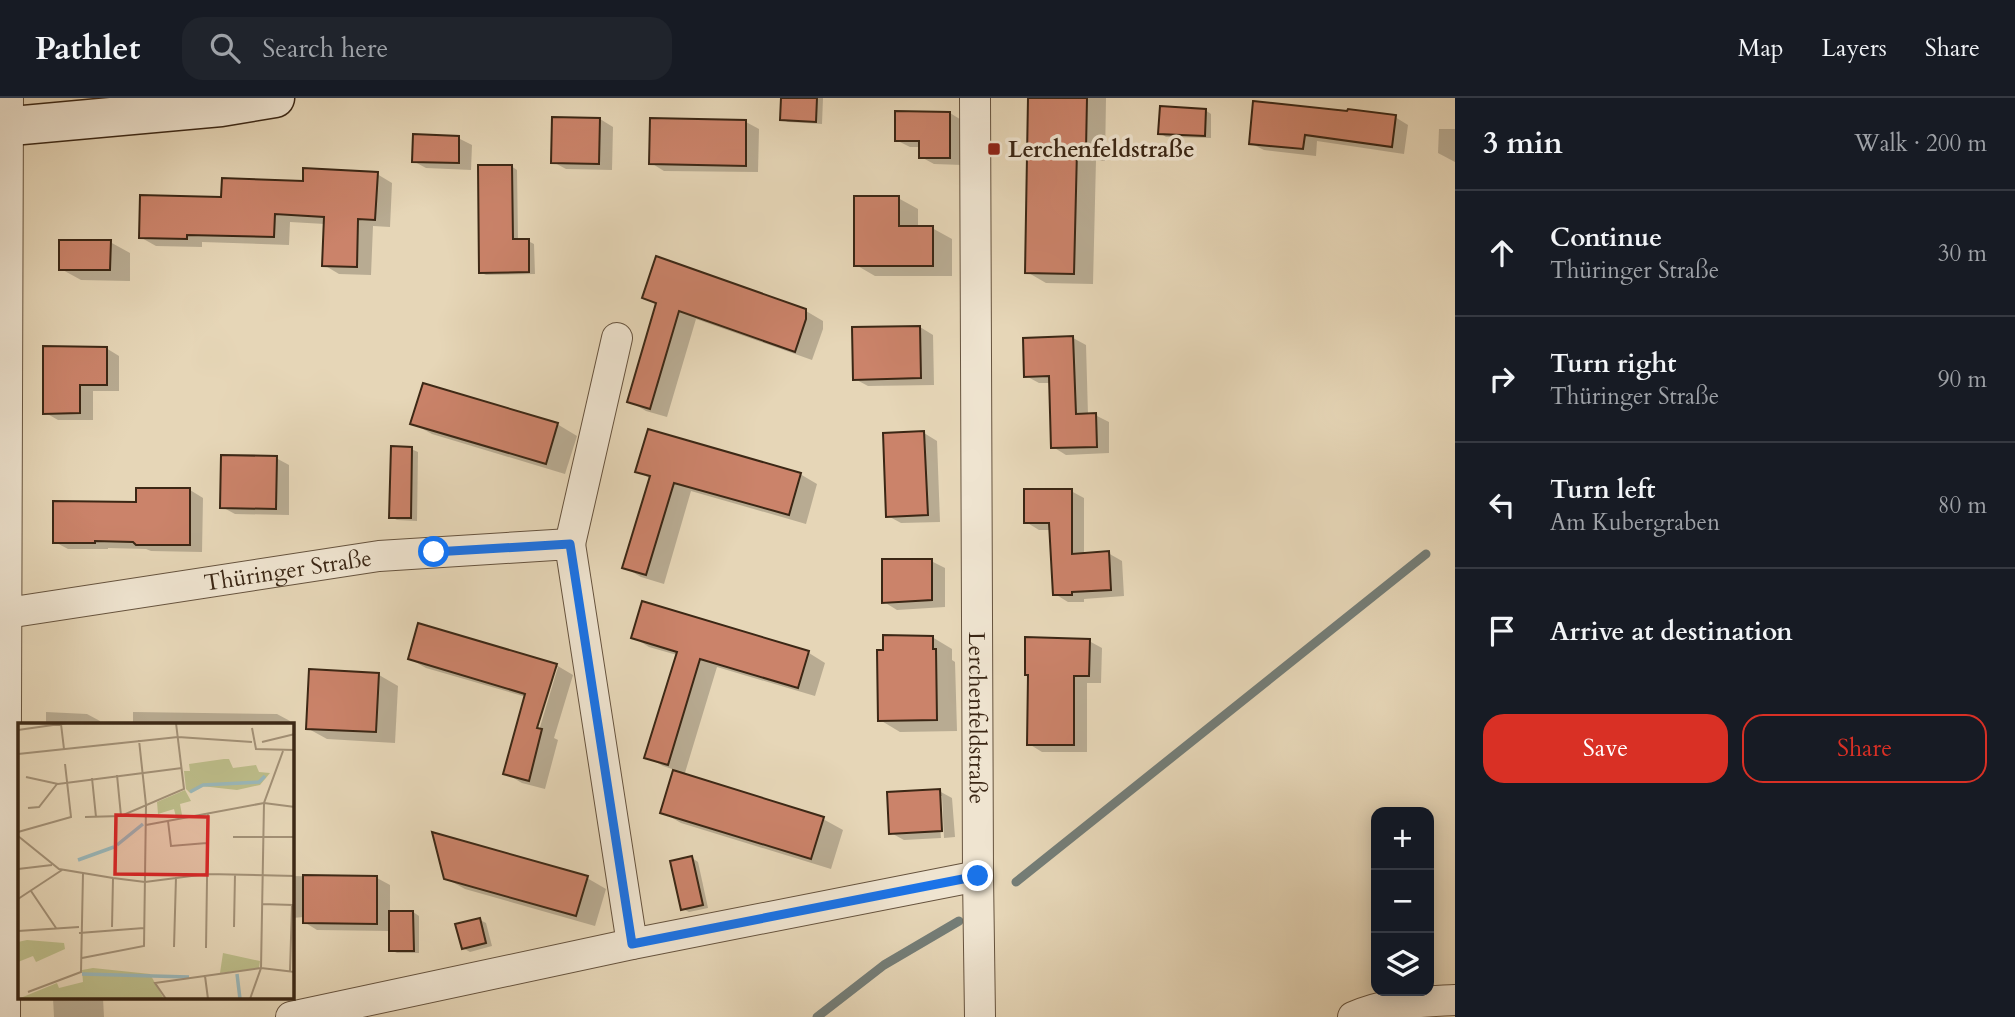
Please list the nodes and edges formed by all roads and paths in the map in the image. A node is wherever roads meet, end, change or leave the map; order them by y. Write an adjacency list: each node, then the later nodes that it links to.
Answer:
1 (275, 98): 3 (street)
2 (975, 98): 7 (street, Lerchenfeldstraße)
3 (6, 117): 6 (street)
4 (617, 338): 5 (street)
5 (570, 544): 6 (street, Thüringer Straße); 8 (street)
6 (8, 613): 11 (street)
7 (978, 876): 8 (street); 13 (street, Lerchenfeldstraße)
8 (632, 944): 12 (street)
9 (1455, 1000): 10 (street)
10 (1361, 1015)
11 (5, 1017)
12 (291, 1017)
13 (981, 1017)

